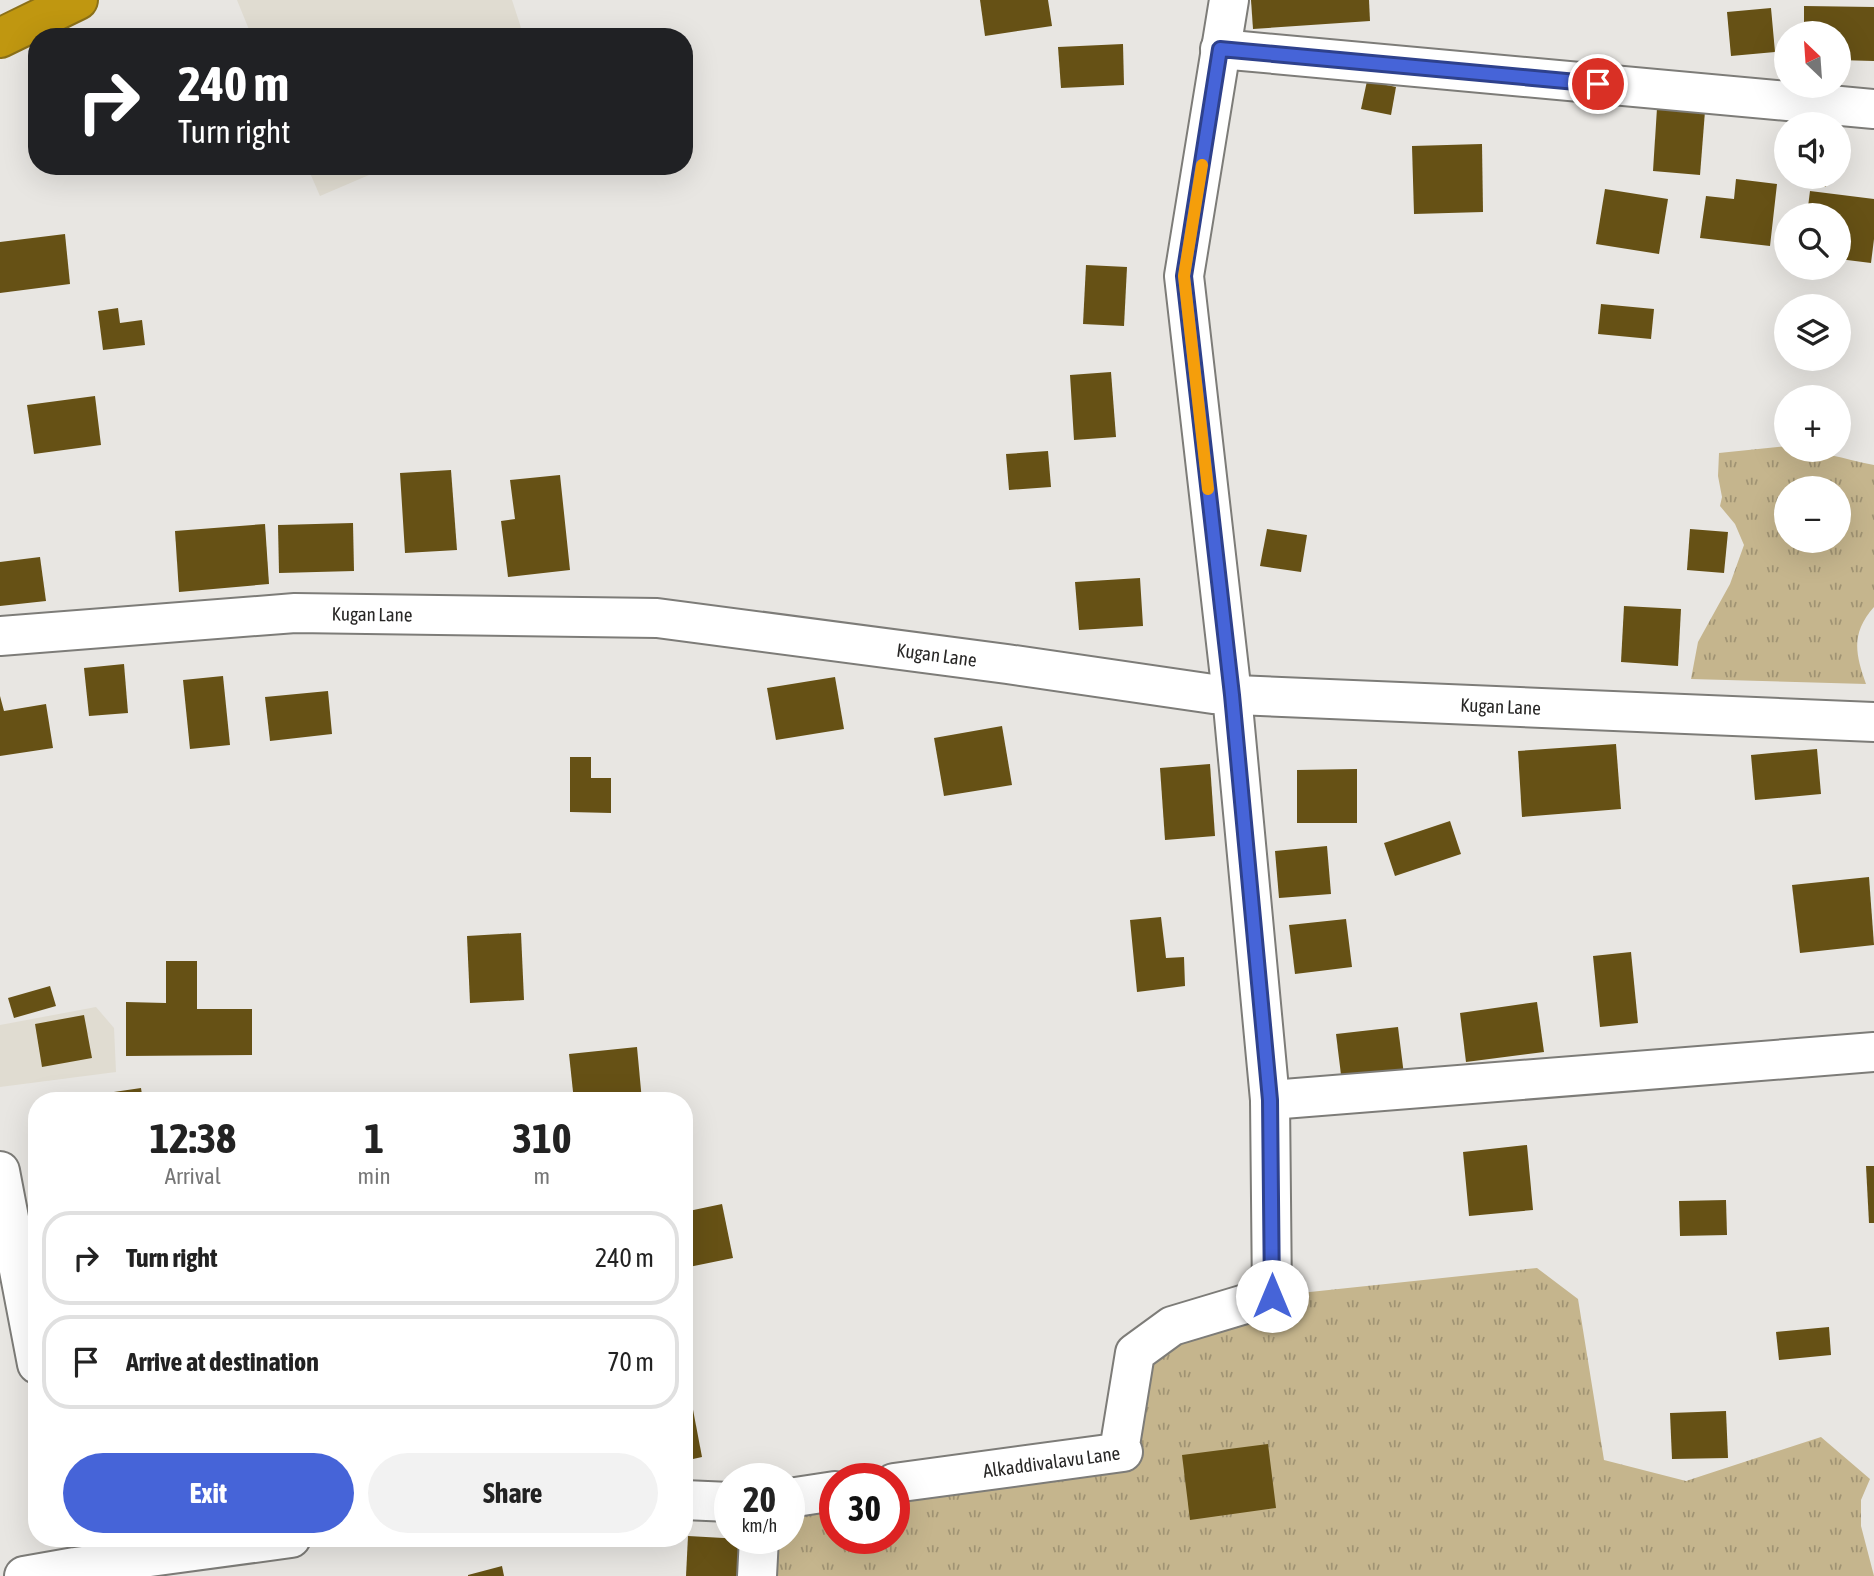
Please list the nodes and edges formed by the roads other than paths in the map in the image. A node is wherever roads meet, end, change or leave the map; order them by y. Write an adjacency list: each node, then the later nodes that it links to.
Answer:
1 (78, 0): 3 (highway)
2 (1229, 0): 4 (street, Alkaddivalavu Lane)
3 (0, 38)
4 (1220, 49): 5 (street); 7 (street, Alkaddivalavu Lane)
5 (1874, 109)
6 (0, 636): 7 (street, Kugan Lane)
7 (1232, 695): 8 (street, Kugan Lane); 10 (street, Alkaddivalavu Lane)
8 (1874, 722)
9 (1874, 1052): 10 (street)
10 (1270, 1100): 13 (street, Alkaddivalavu Lane)
11 (0, 1171): 12 (street)
12 (28, 1317)
13 (910, 1481)
14 (693, 1500): 15 (street)
15 (714, 1501)
16 (202, 1547): 18 (street)
17 (758, 1554): 20 (street)
18 (74, 1560): 19 (street)
19 (24, 1576)
20 (757, 1576)

